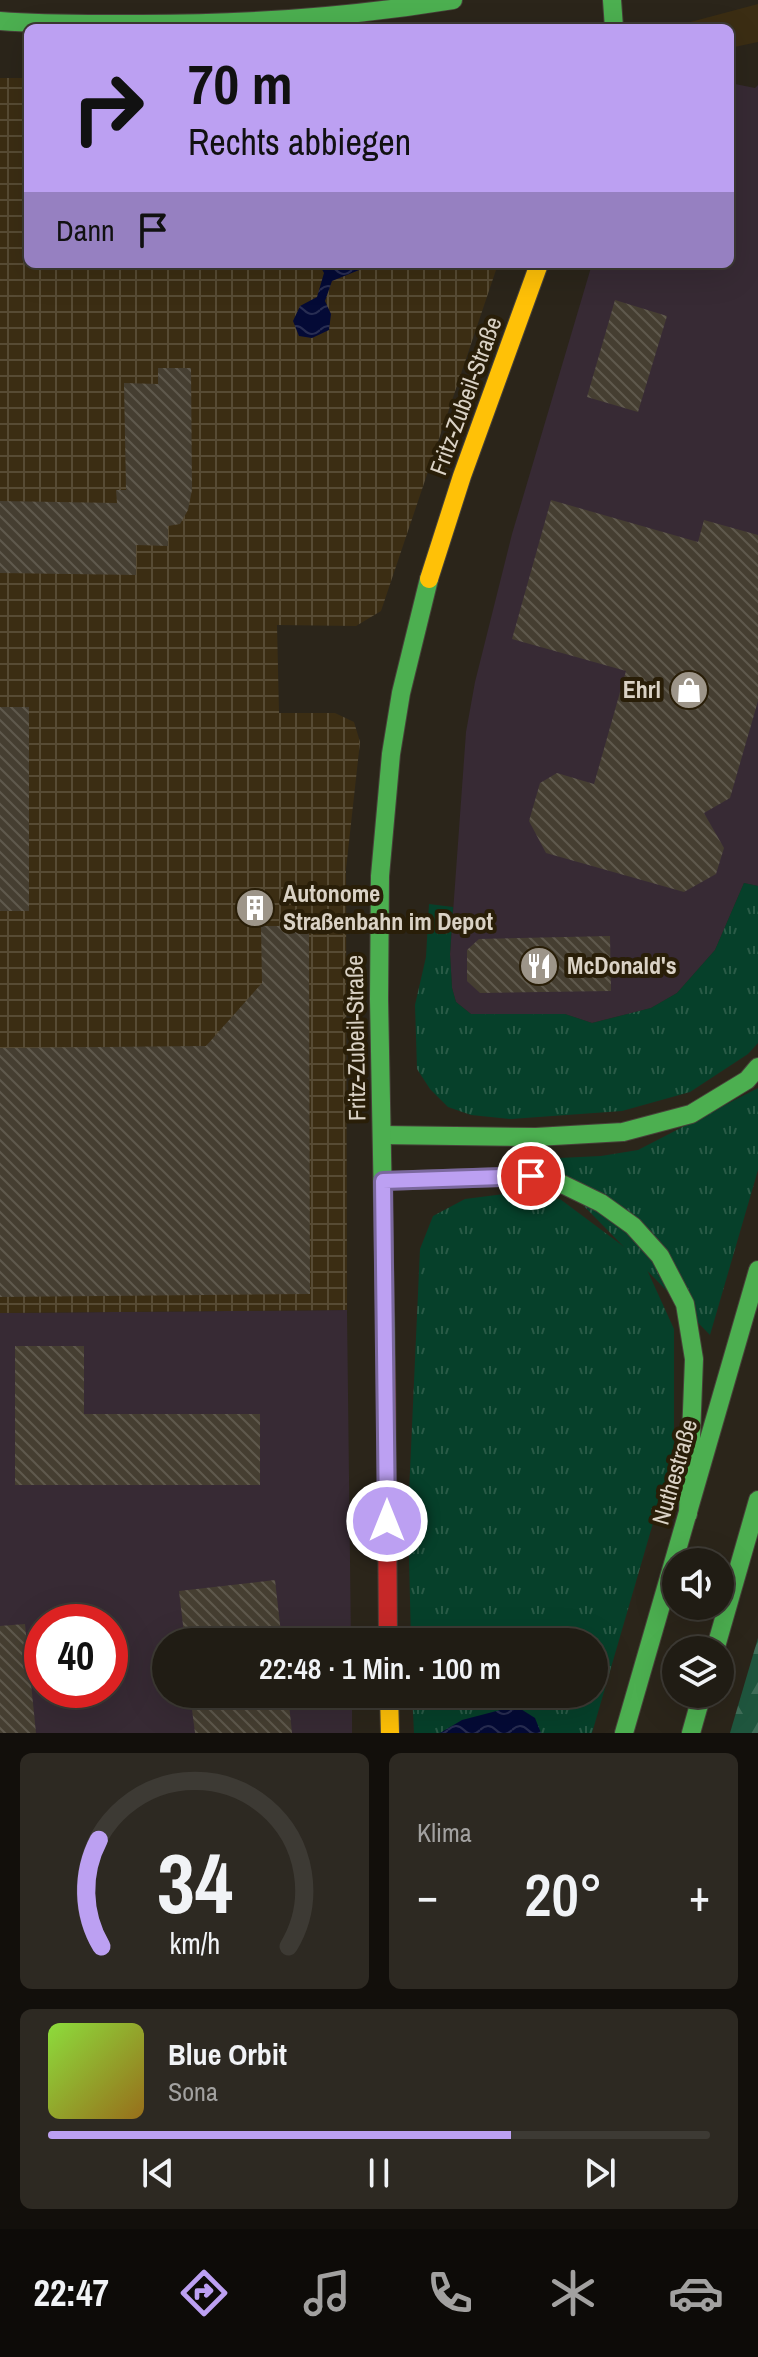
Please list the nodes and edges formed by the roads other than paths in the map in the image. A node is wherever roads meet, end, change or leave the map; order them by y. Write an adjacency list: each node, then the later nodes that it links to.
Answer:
1 (453, 0): 5 (main road)
2 (612, 0): 6 (main road)
3 (0, 21): 4 (main road)
4 (34, 24)
5 (112, 24)
6 (614, 24)
7 (538, 268): 9 (main road, Fritz-Zubeil-Straße)
8 (758, 1067): 9 (main road)
9 (382, 1135): 10 (main road, Fritz-Zubeil-Straße)
10 (383, 1181): 13 (main road); 14 (main road, Fritz-Zubeil-Straße)
11 (758, 1270): 13 (main road, Nuthestraße)
12 (758, 1500): 15 (main road)
13 (688, 1514): 19 (main road, Nuthestraße)
14 (388, 1628)
15 (719, 1636)
16 (389, 1708): 18 (main road)
17 (698, 1708): 20 (main road)
18 (390, 1733)
19 (624, 1733)
20 (691, 1733)

